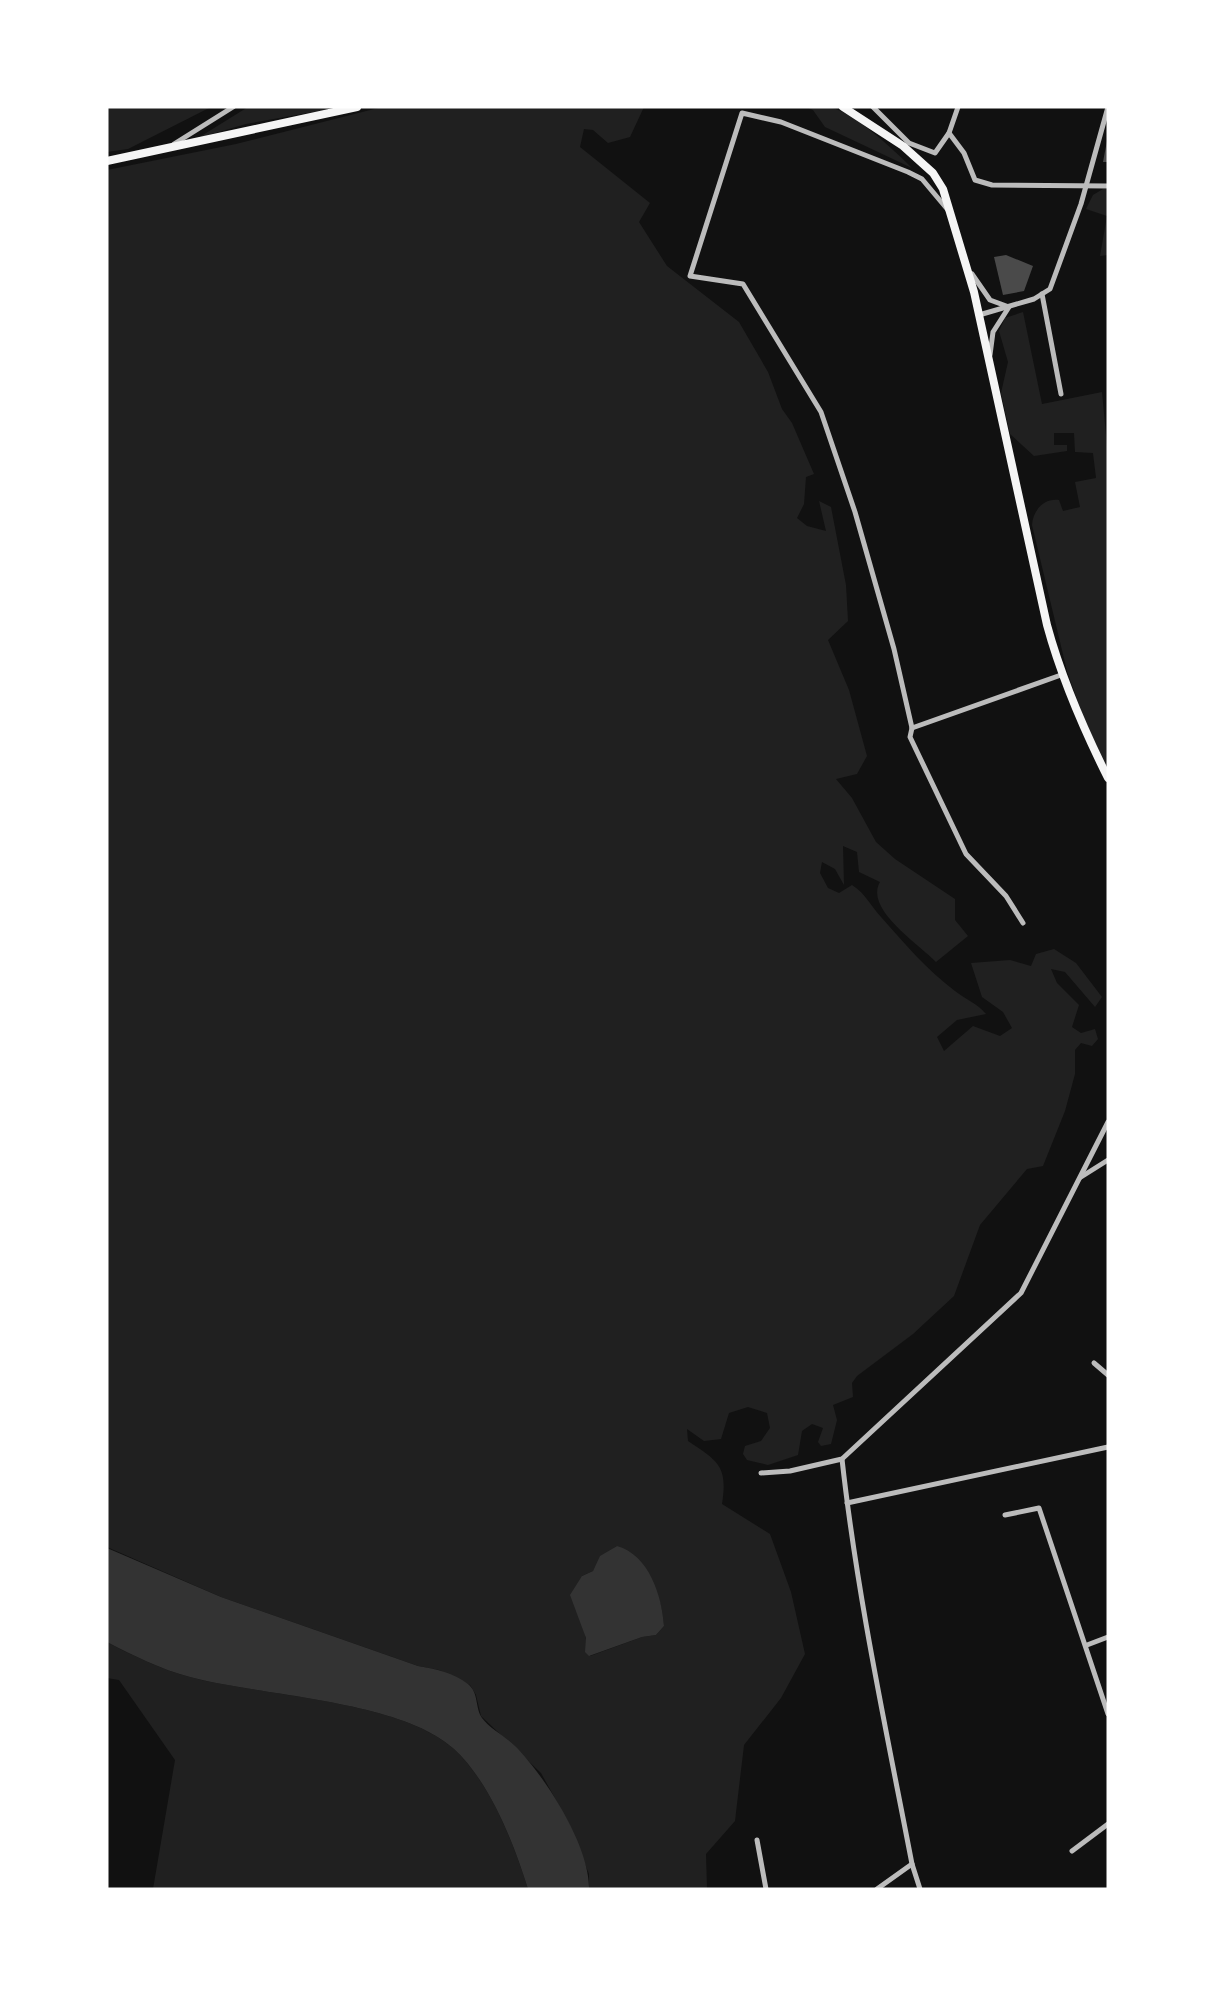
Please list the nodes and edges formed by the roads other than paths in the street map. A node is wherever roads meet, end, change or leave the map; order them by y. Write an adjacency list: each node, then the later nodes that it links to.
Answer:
1 (233, 107): 8 (street)
2 (358, 107): 8 (main road)
3 (843, 107): 12 (main road)
4 (873, 107): 7 (street)
5 (958, 107): 7 (street)
6 (1108, 107): 11 (street)
7 (949, 133): 11 (street)
8 (161, 152): 9 (main road)
9 (107, 161)
10 (1108, 186): 11 (street)
11 (1085, 187): 14 (street)
12 (951, 213): 13 (main road); 20 (street)
13 (967, 265): 15 (street); 16 (main road)
14 (1042, 294): 15 (street); 18 (street)
15 (1009, 307): 16 (street); 17 (street)
16 (979, 316): 17 (main road)
17 (990, 361): 19 (main road)
18 (1061, 394)
19 (1061, 675): 20 (street); 21 (main road)
20 (912, 728): 22 (street)
21 (1108, 778)
22 (1023, 923)
23 (1108, 1122): 25 (street)
24 (1108, 1160): 25 (street)
25 (1081, 1177): 29 (street)
26 (1094, 1363): 27 (street)
27 (1108, 1375)
28 (1108, 1447): 31 (street)
29 (842, 1459): 30 (street); 31 (street)
30 (761, 1473)
31 (847, 1503): 39 (street)
32 (1005, 1515): 34 (street)
33 (1108, 1637): 34 (street)
34 (1087, 1645): 35 (street)
35 (1108, 1714)
36 (1108, 1824): 38 (street)
37 (757, 1840): 40 (street)
38 (1072, 1852)
39 (912, 1864): 41 (street); 42 (street)
40 (766, 1889)
41 (877, 1889)
42 (920, 1889)

